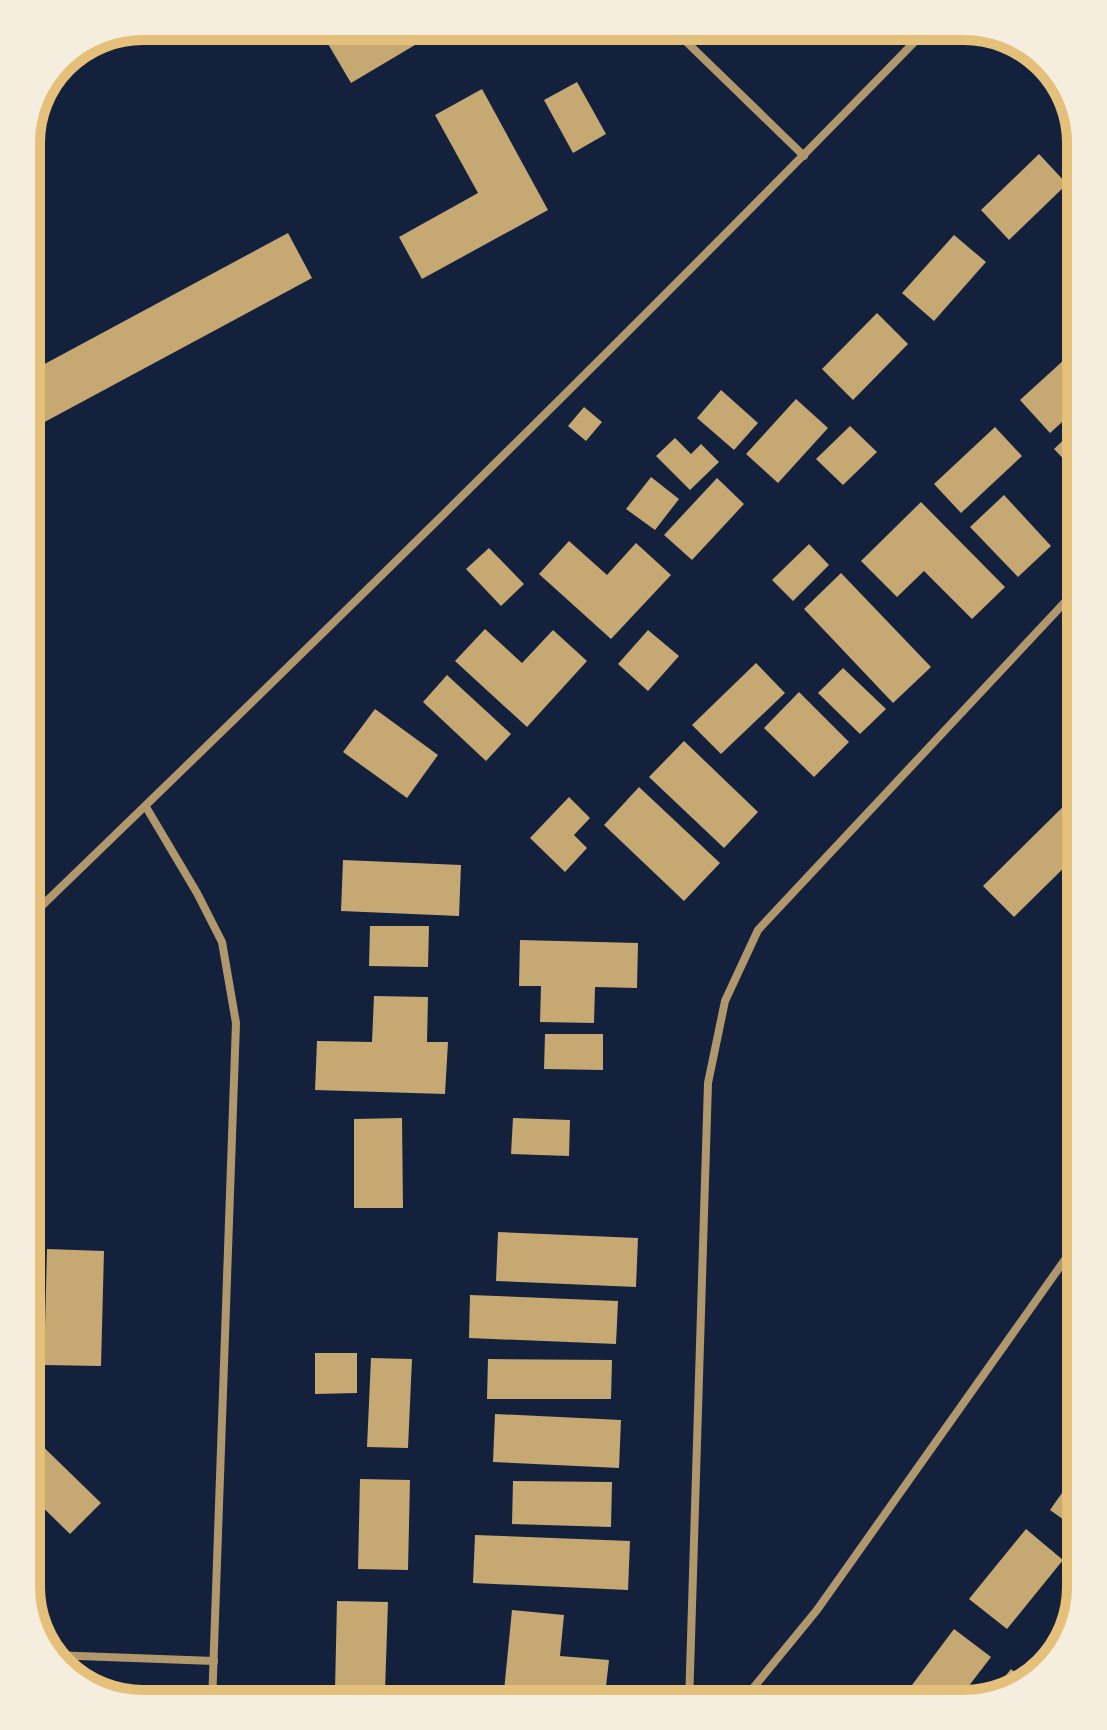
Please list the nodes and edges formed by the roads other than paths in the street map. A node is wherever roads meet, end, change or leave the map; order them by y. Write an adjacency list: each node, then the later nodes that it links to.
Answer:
1 (684, 40): 3 (street)
2 (916, 40): 3 (street)
3 (804, 156): 5 (street)
4 (1067, 600): 11 (street)
5 (146, 807): 6 (street); 9 (street)
6 (40, 908)
7 (1067, 1257): 12 (street)
8 (66, 1656): 9 (street)
9 (214, 1661): 10 (street)
10 (213, 1690)
11 (689, 1690)
12 (751, 1690)

